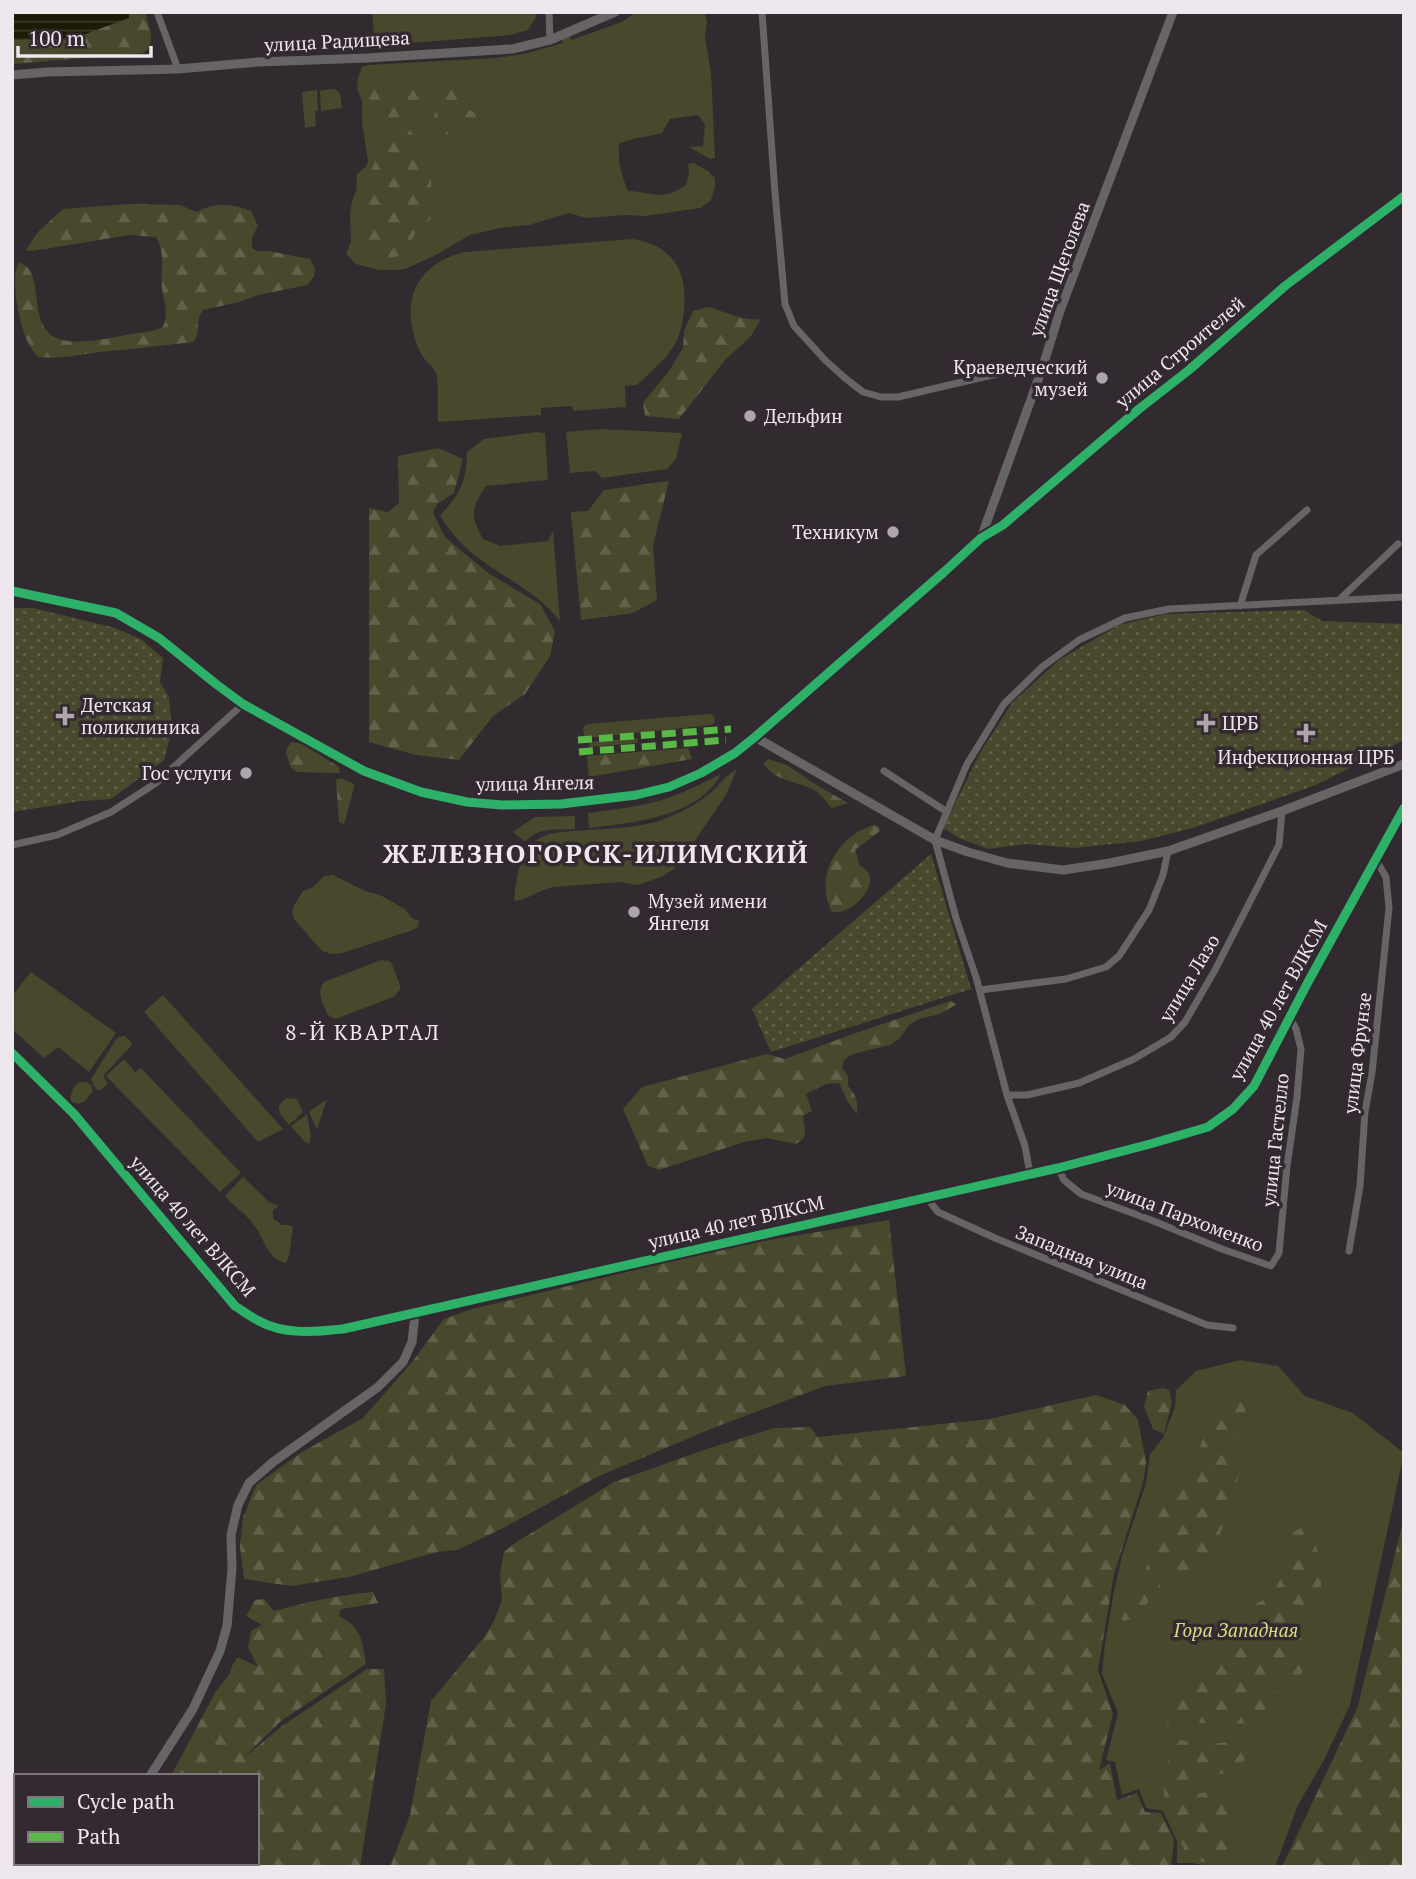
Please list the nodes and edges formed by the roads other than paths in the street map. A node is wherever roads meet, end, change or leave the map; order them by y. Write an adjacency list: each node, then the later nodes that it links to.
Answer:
1 (157, 12): 7 (street)
2 (549, 12): 6 (street)
3 (615, 12): 6 (street, улица Радищева)
4 (762, 12): 10 (street)
5 (1173, 12): 10 (street, улица Щеголева)
6 (550, 40): 7 (street, улица Радищева)
7 (178, 69): 8 (street, улица Радищева)
8 (12, 75)
9 (1404, 196): 12 (street, улица Строителей)
10 (1043, 366): 12 (street, улица Щеголева)
11 (1307, 510): 17 (street)
12 (981, 538): 19 (street, улица Янгеля)
13 (1398, 544): 16 (street)
14 (12, 591): 18 (street, улица Янгеля)
15 (1404, 597): 16 (street)
16 (1338, 601): 17 (street)
17 (1240, 606): 24 (street)
18 (243, 704): 19 (street, улица Янгеля); 26 (street)
19 (755, 737): 25 (street)
20 (1404, 764): 23 (street)
21 (884, 771): 24 (street)
22 (1404, 808): 28 (street, улица 40 лет ВЛКСМ)
23 (1282, 811): 27 (street); 32 (street, улица Лазо)
24 (947, 813): 25 (street)
25 (935, 840): 27 (street); 29 (street)
26 (12, 845)
27 (1168, 851): 29 (street)
28 (1376, 860): 30 (street, улица 40 лет ВЛКСМ); 36 (street, улица Фрунзе)
29 (980, 990): 32 (street)
30 (1290, 1018): 33 (street, улица 40 лет ВЛКСМ); 37 (street, улица Гастелло)
31 (12, 1053): 38 (street, улица 40 лет ВЛКСМ)
32 (1007, 1095): 34 (street)
33 (1058, 1168): 34 (street, улица 40 лет ВЛКСМ); 37 (street, улица Пархоменко)
34 (1030, 1174): 35 (street, улица 40 лет ВЛКСМ)
35 (927, 1198): 38 (street, улица 40 лет ВЛКСМ); 39 (street, Западная улица)
36 (1349, 1251)
37 (1271, 1266)
38 (415, 1314): 40 (street)
39 (1233, 1328)
40 (151, 1774)

